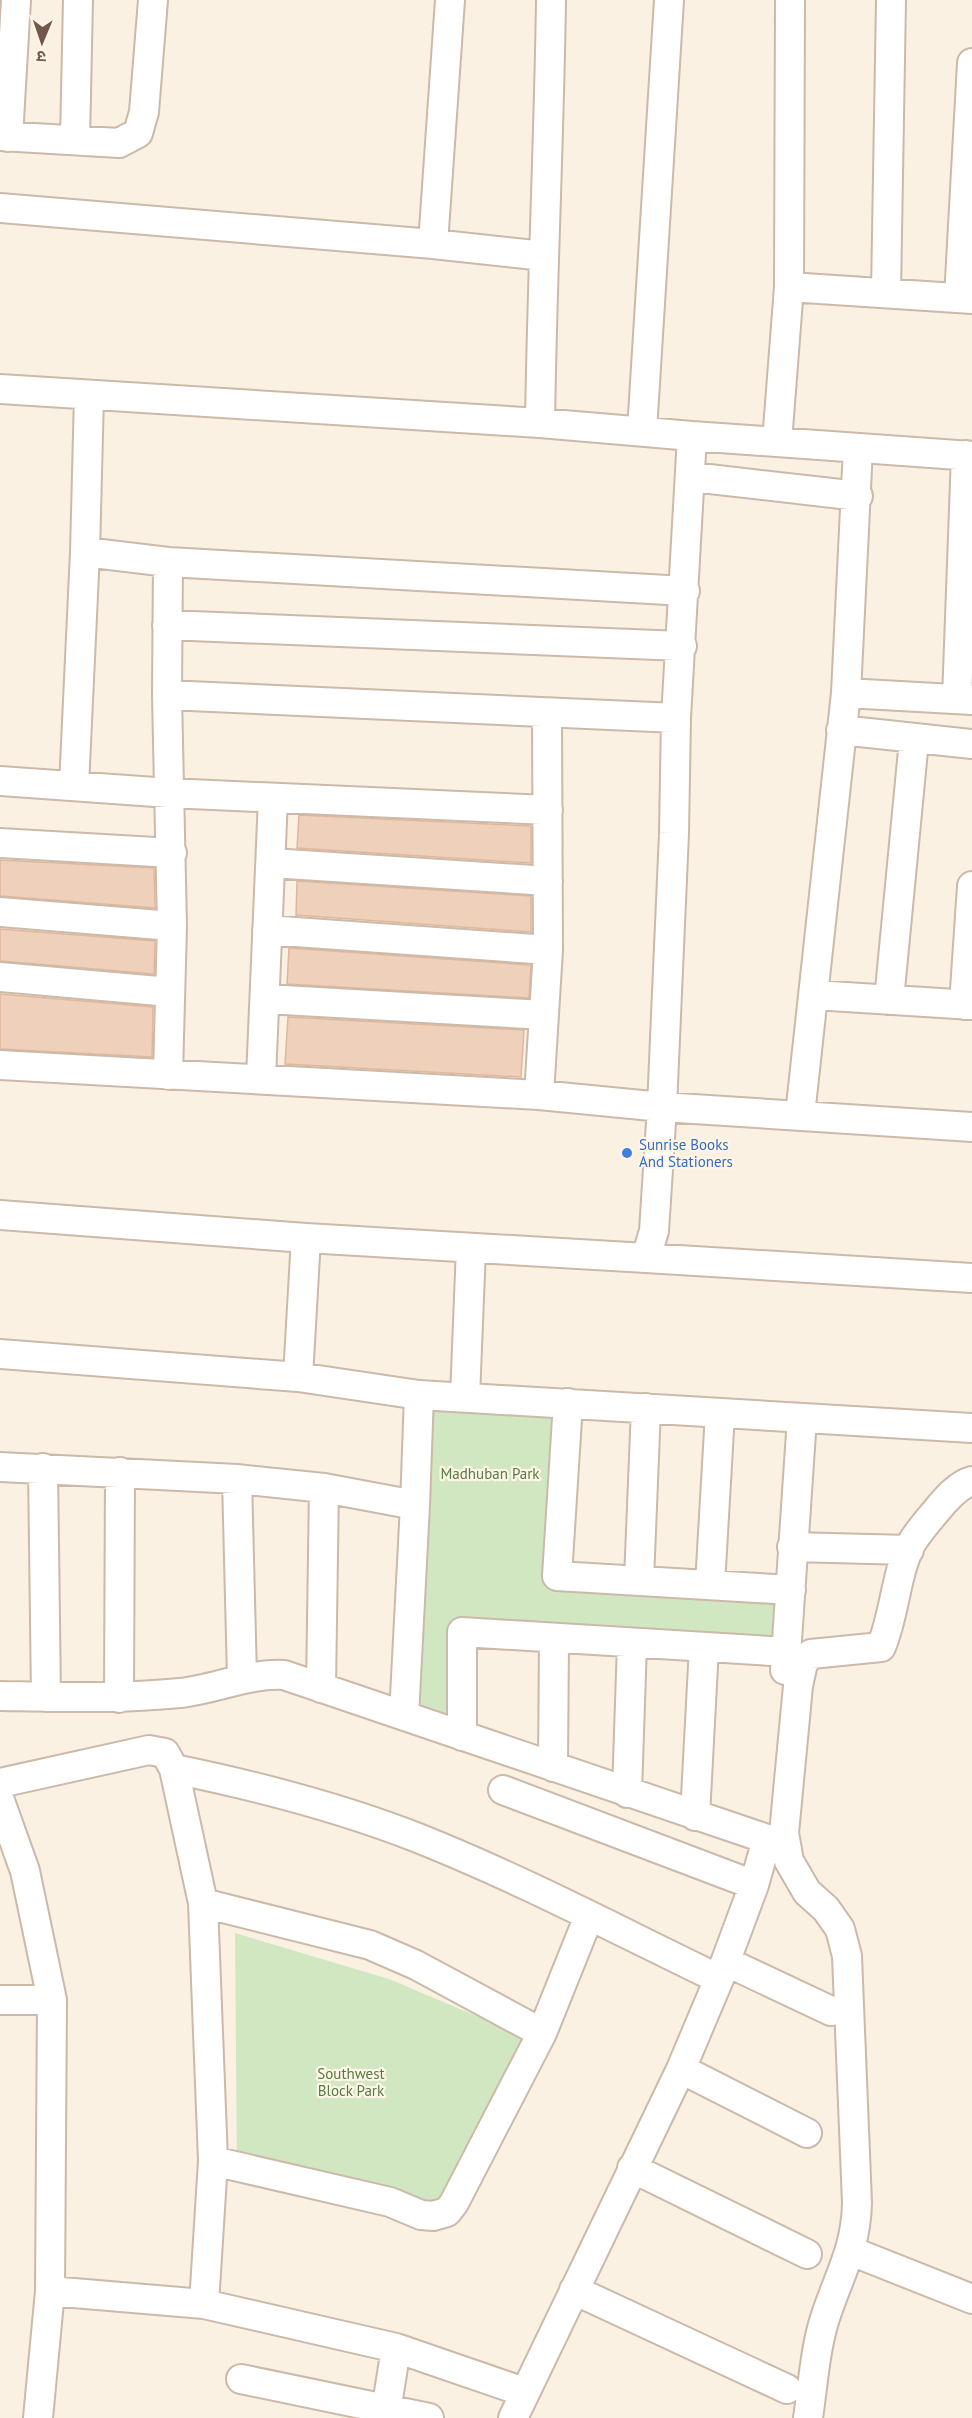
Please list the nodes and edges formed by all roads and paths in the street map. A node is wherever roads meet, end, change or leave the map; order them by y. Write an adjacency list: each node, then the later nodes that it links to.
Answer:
1 (16, 0): 10 (street)
2 (78, 0): 11 (street)
3 (153, 0): 11 (street)
4 (450, 0): 13 (street)
5 (550, 0): 14 (street)
6 (669, 0): 21 (street)
7 (790, 0): 15 (street)
8 (891, 0): 16 (street)
9 (972, 63): 17 (street)
10 (4, 137): 11 (street)
11 (75, 140)
12 (0, 208): 13 (street)
13 (434, 243): 14 (street)
14 (543, 256): 20 (street)
15 (789, 286): 16 (street); 23 (street)
16 (886, 293): 17 (street)
17 (965, 298)
18 (0, 389): 19 (street)
19 (88, 395): 20 (street); 28 (street)
20 (540, 423): 21 (street)
21 (642, 431): 22 (street)
22 (692, 436): 23 (street); 26 (street)
23 (777, 442): 24 (street)
24 (858, 448): 25 (street); 27 (street)
25 (969, 455): 35 (street)
26 (692, 477): 27 (street); 30 (street)
27 (858, 496): 33 (street)
28 (86, 552): 29 (street); 42 (street)
29 (168, 562): 30 (street); 31 (street)
30 (685, 591): 32 (street)
31 (167, 626): 32 (street); 34 (street)
32 (682, 646): 37 (street)
33 (846, 693): 35 (street); 38 (street)
34 (167, 695): 36 (street); 43 (street)
35 (965, 700)
36 (547, 714): 37 (street); 45 (street)
37 (676, 718): 66 (street)
38 (841, 730): 39 (street); 57 (street)
39 (914, 740): 40 (street); 59 (street)
40 (972, 744)
41 (0, 781): 42 (street)
42 (74, 786): 43 (street)
43 (169, 793): 44 (street); 47 (street)
44 (273, 798): 45 (street); 48 (street)
45 (548, 810): 49 (street)
46 (0, 843): 47 (street)
47 (172, 853): 52 (street)
48 (271, 863): 49 (street); 53 (street)
49 (548, 881): 54 (street)
50 (972, 886): 60 (street)
51 (0, 912): 52 (street)
52 (172, 926): 56 (street)
53 (267, 930): 54 (street); 58 (street)
54 (548, 950): 61 (street)
55 (0, 976): 56 (street)
56 (170, 992): 63 (street)
57 (814, 995): 59 (street); 67 (street)
58 (266, 999): 61 (street); 64 (street)
59 (889, 1000): 60 (street)
60 (968, 1005)
61 (544, 1015): 65 (street)
62 (0, 1065): 63 (street)
63 (168, 1075): 64 (street)
64 (261, 1078): 65 (street)
65 (539, 1095): 66 (street)
66 (662, 1107): 67 (street); 72 (street)
67 (800, 1115): 68 (street)
68 (972, 1127)
69 (0, 1215): 70 (street)
70 (306, 1238): 71 (street); 75 (street)
71 (471, 1248): 72 (street); 77 (street)
72 (646, 1258): 73 (street)
73 (972, 1278)
74 (0, 1354): 75 (street)
75 (298, 1377): 76 (street)
76 (419, 1395): 77 (street); 89 (street)
77 (465, 1397): 78 (street)
78 (567, 1403): 79 (street); 92 (street)
79 (646, 1408): 80 (street); 92 (street)
80 (720, 1413): 81 (street); 93 (street)
81 (802, 1418): 82 (street); 90 (street)
82 (972, 1428)
83 (0, 1467): 84 (street)
84 (43, 1467): 85 (street); 102 (street)
85 (120, 1472): 86 (street); 103 (street)
86 (237, 1479): 88 (street); 99 (street)
87 (972, 1481): 91 (street)
88 (324, 1488): 89 (street); 100 (street)
89 (415, 1505): 104 (street)
90 (792, 1547): 91 (street); 94 (street)
91 (909, 1550): 127 (street)
92 (639, 1580): 93 (street)
93 (710, 1585): 94 (street)
94 (791, 1590): 98 (street)
95 (554, 1638): 96 (street); 105 (street); 106 (street)
96 (632, 1643): 97 (street); 110 (street)
97 (704, 1647): 98 (street); 112 (street)
98 (787, 1652): 113 (street)
99 (242, 1678): 100 (street); 103 (street)
100 (321, 1688): 104 (street)
101 (0, 1696): 102 (street)
102 (46, 1697): 103 (street)
103 (119, 1698)
104 (404, 1716): 105 (street)
105 (462, 1736): 106 (street)
106 (553, 1767): 110 (street)
107 (174, 1769): 108 (street); 116 (street); 117 (street)
108 (0, 1783)
109 (503, 1790): 115 (street)
110 (627, 1792): 112 (street)
111 (0, 1801): 114 (street)
112 (695, 1816): 113 (street)
113 (767, 1839): 115 (street)
114 (13, 1870): 120 (street)
115 (754, 1885): 118 (street)
116 (203, 1903): 122 (street); 125 (street)
117 (589, 1916): 118 (street); 122 (street)
118 (723, 1971): 121 (street); 123 (street)
119 (0, 2000): 120 (street)
120 (52, 2001): 130 (street)
121 (831, 2011)
122 (542, 2033): 125 (street)
123 (681, 2069): 124 (street); 126 (street)
124 (807, 2133)
125 (213, 2161): 132 (street)
126 (632, 2168): 128 (street); 129 (street)
127 (851, 2251): 131 (street); 141 (street)
128 (807, 2254)
129 (574, 2290): 135 (street); 136 (street)
130 (50, 2291): 132 (street); 138 (street)
131 (972, 2299)
132 (204, 2304): 133 (street)
133 (396, 2348): 136 (street); 137 (street)
134 (241, 2379): 137 (street)
135 (787, 2389)
136 (524, 2392): 140 (street)
137 (386, 2413): 139 (street)
138 (38, 2418)
139 (429, 2418)
140 (513, 2418)
141 (807, 2418)

